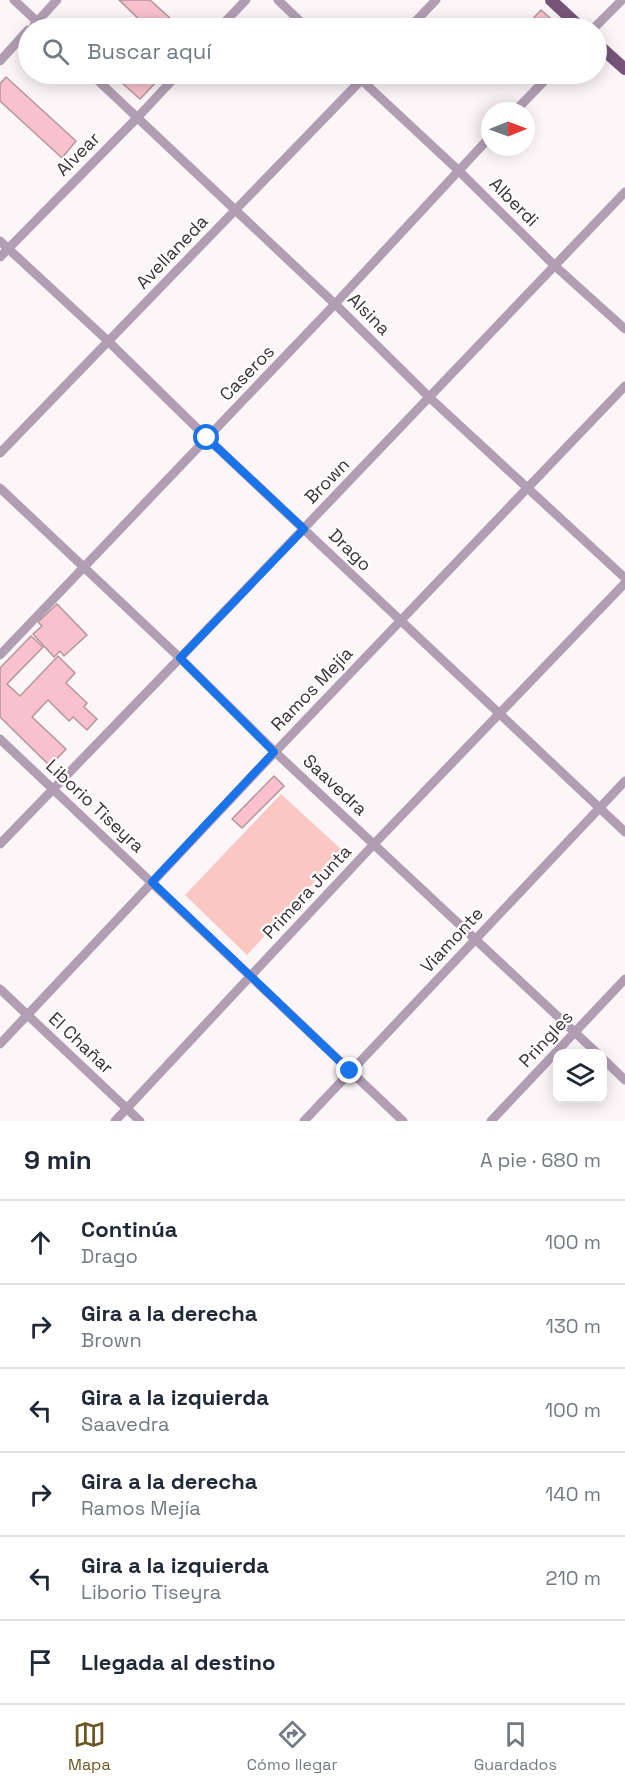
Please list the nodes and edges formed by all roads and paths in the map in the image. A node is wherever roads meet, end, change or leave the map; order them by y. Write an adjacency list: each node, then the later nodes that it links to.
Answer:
1 (14, 0): 8 (street)
2 (57, 0): 9 (street)
3 (246, 0): 10 (street)
4 (278, 0): 11 (street)
5 (436, 0): 12 (street)
6 (551, 0): 13 (main road)
7 (622, 0): 14 (street)
8 (28, 18)
9 (42, 18)
10 (229, 18)
11 (297, 18)
12 (419, 18)
13 (570, 18)
14 (604, 18)
15 (18, 44): 17 (street)
16 (607, 52): 18 (main road)
17 (0, 61)
18 (625, 69)
19 (101, 84): 25 (street, Alsina)
20 (169, 84): 25 (street, Alvear)
21 (354, 84): 29 (street, Avellaneda)
22 (369, 84): 27 (street, Alberdi)
23 (541, 84): 24 (street)
24 (524, 102)
25 (137, 118): 29 (street, Alsina); 31 (street, Alvear)
26 (481, 146): 27 (street, Caseros)
27 (458, 170): 33 (street, Alberdi); 34 (street, Caseros)
28 (625, 192): 33 (street, Brown)
29 (235, 211): 34 (street, Alsina); 36 (street, Avellaneda)
30 (0, 241): 31 (street, Drago)
31 (8, 249): 32 (street, Alvear); 36 (street, Drago)
32 (0, 257)
33 (555, 266): 35 (street, Alberdi); 38 (street, Brown)
34 (335, 304): 38 (street, Alsina); 39 (street, Caseros)
35 (625, 329)
36 (108, 341): 39 (street, Drago); 40 (street, Avellaneda)
37 (625, 386): 42 (street, Ramos Mejía)
38 (430, 398): 42 (street, Alsina); 43 (street, Brown)
39 (207, 438): 43 (street, Drago); 44 (street, Caseros)
40 (0, 453)
41 (0, 488): 44 (street, Saavedra)
42 (527, 489): 45 (street, Alsina); 47 (street, Ramos Mejía)
43 (304, 529): 47 (street, Drago); 49 (street, Brown)
44 (83, 566): 48 (street, Caseros); 49 (street, Saavedra)
45 (625, 578)
46 (625, 583): 50 (street, Primera Junta)
47 (400, 621): 50 (street, Drago); 52 (street, Ramos Mejía)
48 (0, 655)
49 (180, 658): 52 (street, Saavedra); 54 (street, Brown)
50 (499, 714): 55 (street, Drago); 58 (street, Primera Junta)
51 (0, 739): 54 (street, Liborio Tiseyra)
52 (274, 752): 58 (street, Saavedra); 59 (street, Ramos Mejía)
53 (625, 782): 55 (street, Viamonte)
54 (53, 789): 57 (street, Brown); 59 (street, Liborio Tiseyra)
55 (599, 808): 56 (street, Drago); 60 (street, Viamonte)
56 (625, 832)
57 (0, 844)
58 (375, 844): 60 (street, Saavedra); 61 (street, Primera Junta)
59 (152, 882): 61 (street, Liborio Tiseyra); 64 (street, Ramos Mejía)
60 (476, 940): 65 (street, Saavedra); 69 (street, Viamonte)
61 (251, 976): 69 (street, Liborio Tiseyra); 71 (street, Primera Junta)
62 (625, 979): 65 (street, Pringles)
63 (0, 989): 64 (street, El Chañar)
64 (27, 1015): 66 (street, Ramos Mejía); 71 (street, El Chañar)
65 (575, 1031): 67 (street, Saavedra); 76 (street, Pringles)
66 (0, 1044)
67 (594, 1049)
68 (607, 1062): 70 (street)
69 (350, 1071): 74 (street, Viamonte); 75 (street, Liborio Tiseyra)
70 (625, 1080)
71 (127, 1109): 72 (street, Primera Junta); 73 (street, El Chañar)
72 (115, 1121)
73 (140, 1121)
74 (304, 1121)
75 (403, 1121)
76 (491, 1121)

